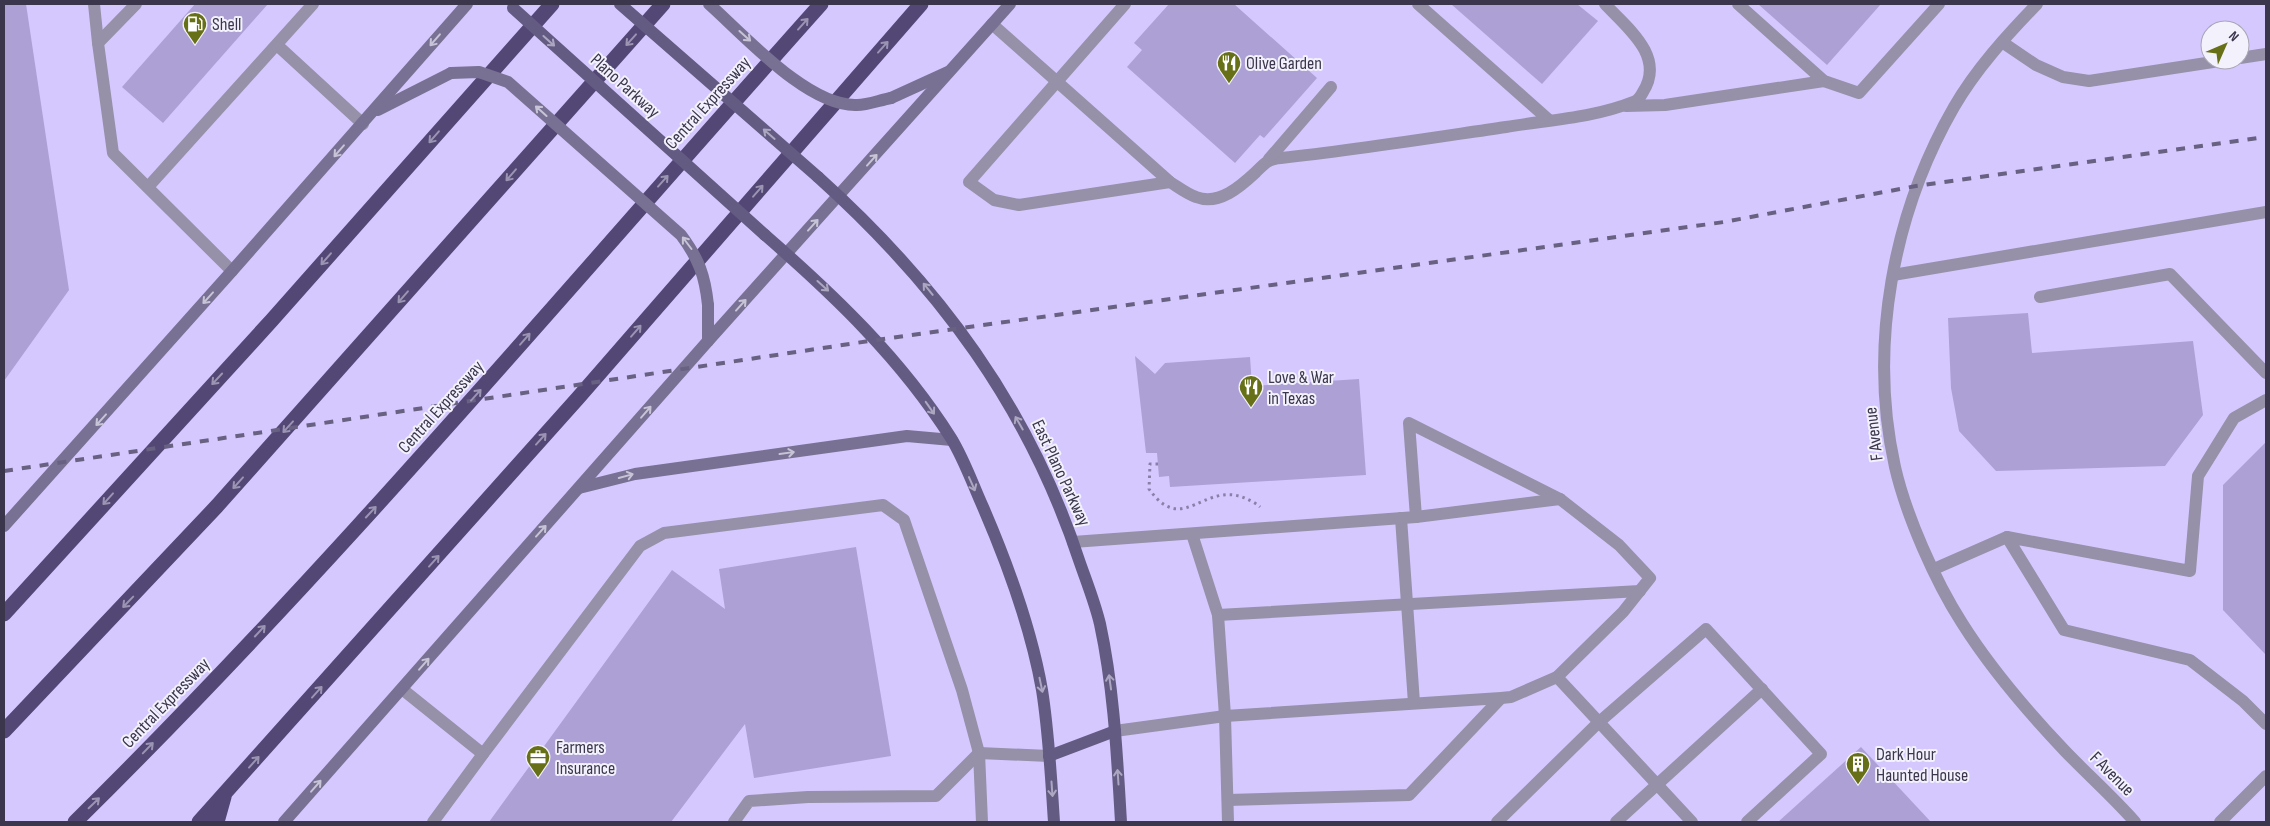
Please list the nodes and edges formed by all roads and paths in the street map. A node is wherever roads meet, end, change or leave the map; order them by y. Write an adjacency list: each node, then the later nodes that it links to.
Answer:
1 (94, 4): 21 (street)
2 (136, 4): 21 (street)
3 (313, 4): 22 (street)
4 (467, 4): 31 (main road, one-way to 31)
5 (552, 4): 60 (highway, one-way to 60)
6 (620, 4): 37 (main road, one-way to 6, bridge)
7 (663, 4): 70 (highway, one-way to 70)
8 (709, 4): 26 (main road, one-way to 26, bridge)
9 (821, 4): 79 (highway, Central Expressway, one-way to 9)
10 (921, 4): 77 (highway, one-way to 10)
11 (1010, 4): 19 (main road)
12 (1125, 4): 27 (street)
13 (1418, 4): 32 (street)
14 (1604, 4): 30 (street)
15 (1738, 4): 28 (street)
16 (1939, 4): 28 (street)
17 (2037, 4): 20 (street, F Avenue)
18 (510, 6): 39 (main road, Plano Parkway, one-way to 39, bridge)
19 (992, 24): 26 (main road); 27 (street)
20 (2002, 42): 25 (street); 41 (street, F Avenue)
21 (98, 43): 36 (street)
22 (277, 45): 33 (street); 36 (street)
23 (2266, 54): 24 (street)
24 (2250, 56)
25 (2200, 64)
26 (954, 69): 37 (main road, one-way to 26)
27 (1057, 81): 35 (street); 35 (street)
28 (1824, 81): 30 (street)
29 (1331, 87): 34 (street)
30 (1621, 106): 32 (street)
31 (371, 114): 33 (main road); 43 (main road, one-way to 31, bridge)
32 (1549, 120): 34 (street)
33 (363, 124): 40 (main road, one-way to 40)
34 (1269, 159): 35 (street)
35 (1170, 182)
36 (148, 187): 40 (street)
37 (839, 196): 39 (main road, one-way to 37); 56 (main road, East Plano Parkway, one-way to 37)
38 (2266, 212): 41 (street)
39 (786, 254): 43 (main road, one-way to 39); 46 (main road, one-way to 46)
40 (232, 271): 52 (main road, one-way to 52)
41 (1893, 275): 57 (street, F Avenue)
42 (2040, 297): 44 (street)
43 (708, 341): 48 (main road, one-way to 43)
44 (2266, 373)
45 (2266, 400): 55 (street)
46 (952, 440): 48 (main road, one-way to 46); 74 (main road, one-way to 74)
47 (1158, 464): 53 (path)
48 (579, 488): 63 (main road, one-way to 48)
49 (1560, 499): 50 (street); 50 (street); 58 (street)
50 (1416, 517): 51 (street)
51 (1401, 518): 53 (street); 59 (street)
52 (4, 526)
53 (1279, 527): 54 (street)
54 (1192, 534): 56 (street); 61 (street)
55 (2007, 537): 57 (street); 69 (street)
56 (1073, 542): 71 (main road, East Plano Parkway, one-way to 56)
57 (1934, 569): 93 (street, F Avenue)
58 (1640, 591): 59 (street); 62 (street)
59 (1407, 603): 61 (street); 66 (street)
60 (4, 614)
61 (1218, 615): 67 (street)
62 (1557, 677): 65 (street); 68 (street)
63 (402, 689): 73 (street); 82 (main road, one-way to 63)
64 (1762, 689): 68 (street); 76 (street); 92 (street)
65 (1501, 698): 66 (street); 78 (street)
66 (1414, 703): 67 (street)
67 (1225, 716): 71 (street); 78 (street)
68 (1598, 723): 76 (street); 89 (street)
69 (2266, 724)
70 (4, 730)
71 (1115, 731): 74 (main road); 87 (main road, East Plano Parkway, one-way to 71)
72 (979, 753): 73 (street); 74 (street); 84 (street); 85 (street)
73 (483, 754): 83 (street)
74 (1050, 756): 86 (main road, one-way to 86)
75 (2266, 776): 94 (street)
76 (1657, 785): 90 (street); 91 (street)
77 (224, 795): 80 (highway); 81 (highway)
78 (1228, 800): 88 (street)
79 (75, 822)
80 (199, 822)
81 (217, 822)
82 (284, 822)
83 (433, 822)
84 (734, 822)
85 (982, 822)
86 (1054, 822)
87 (1121, 822)
88 (1228, 822)
89 (1497, 822)
90 (1616, 822)
91 (1692, 822)
92 (1747, 822)
93 (2135, 822)
94 (2220, 822)

